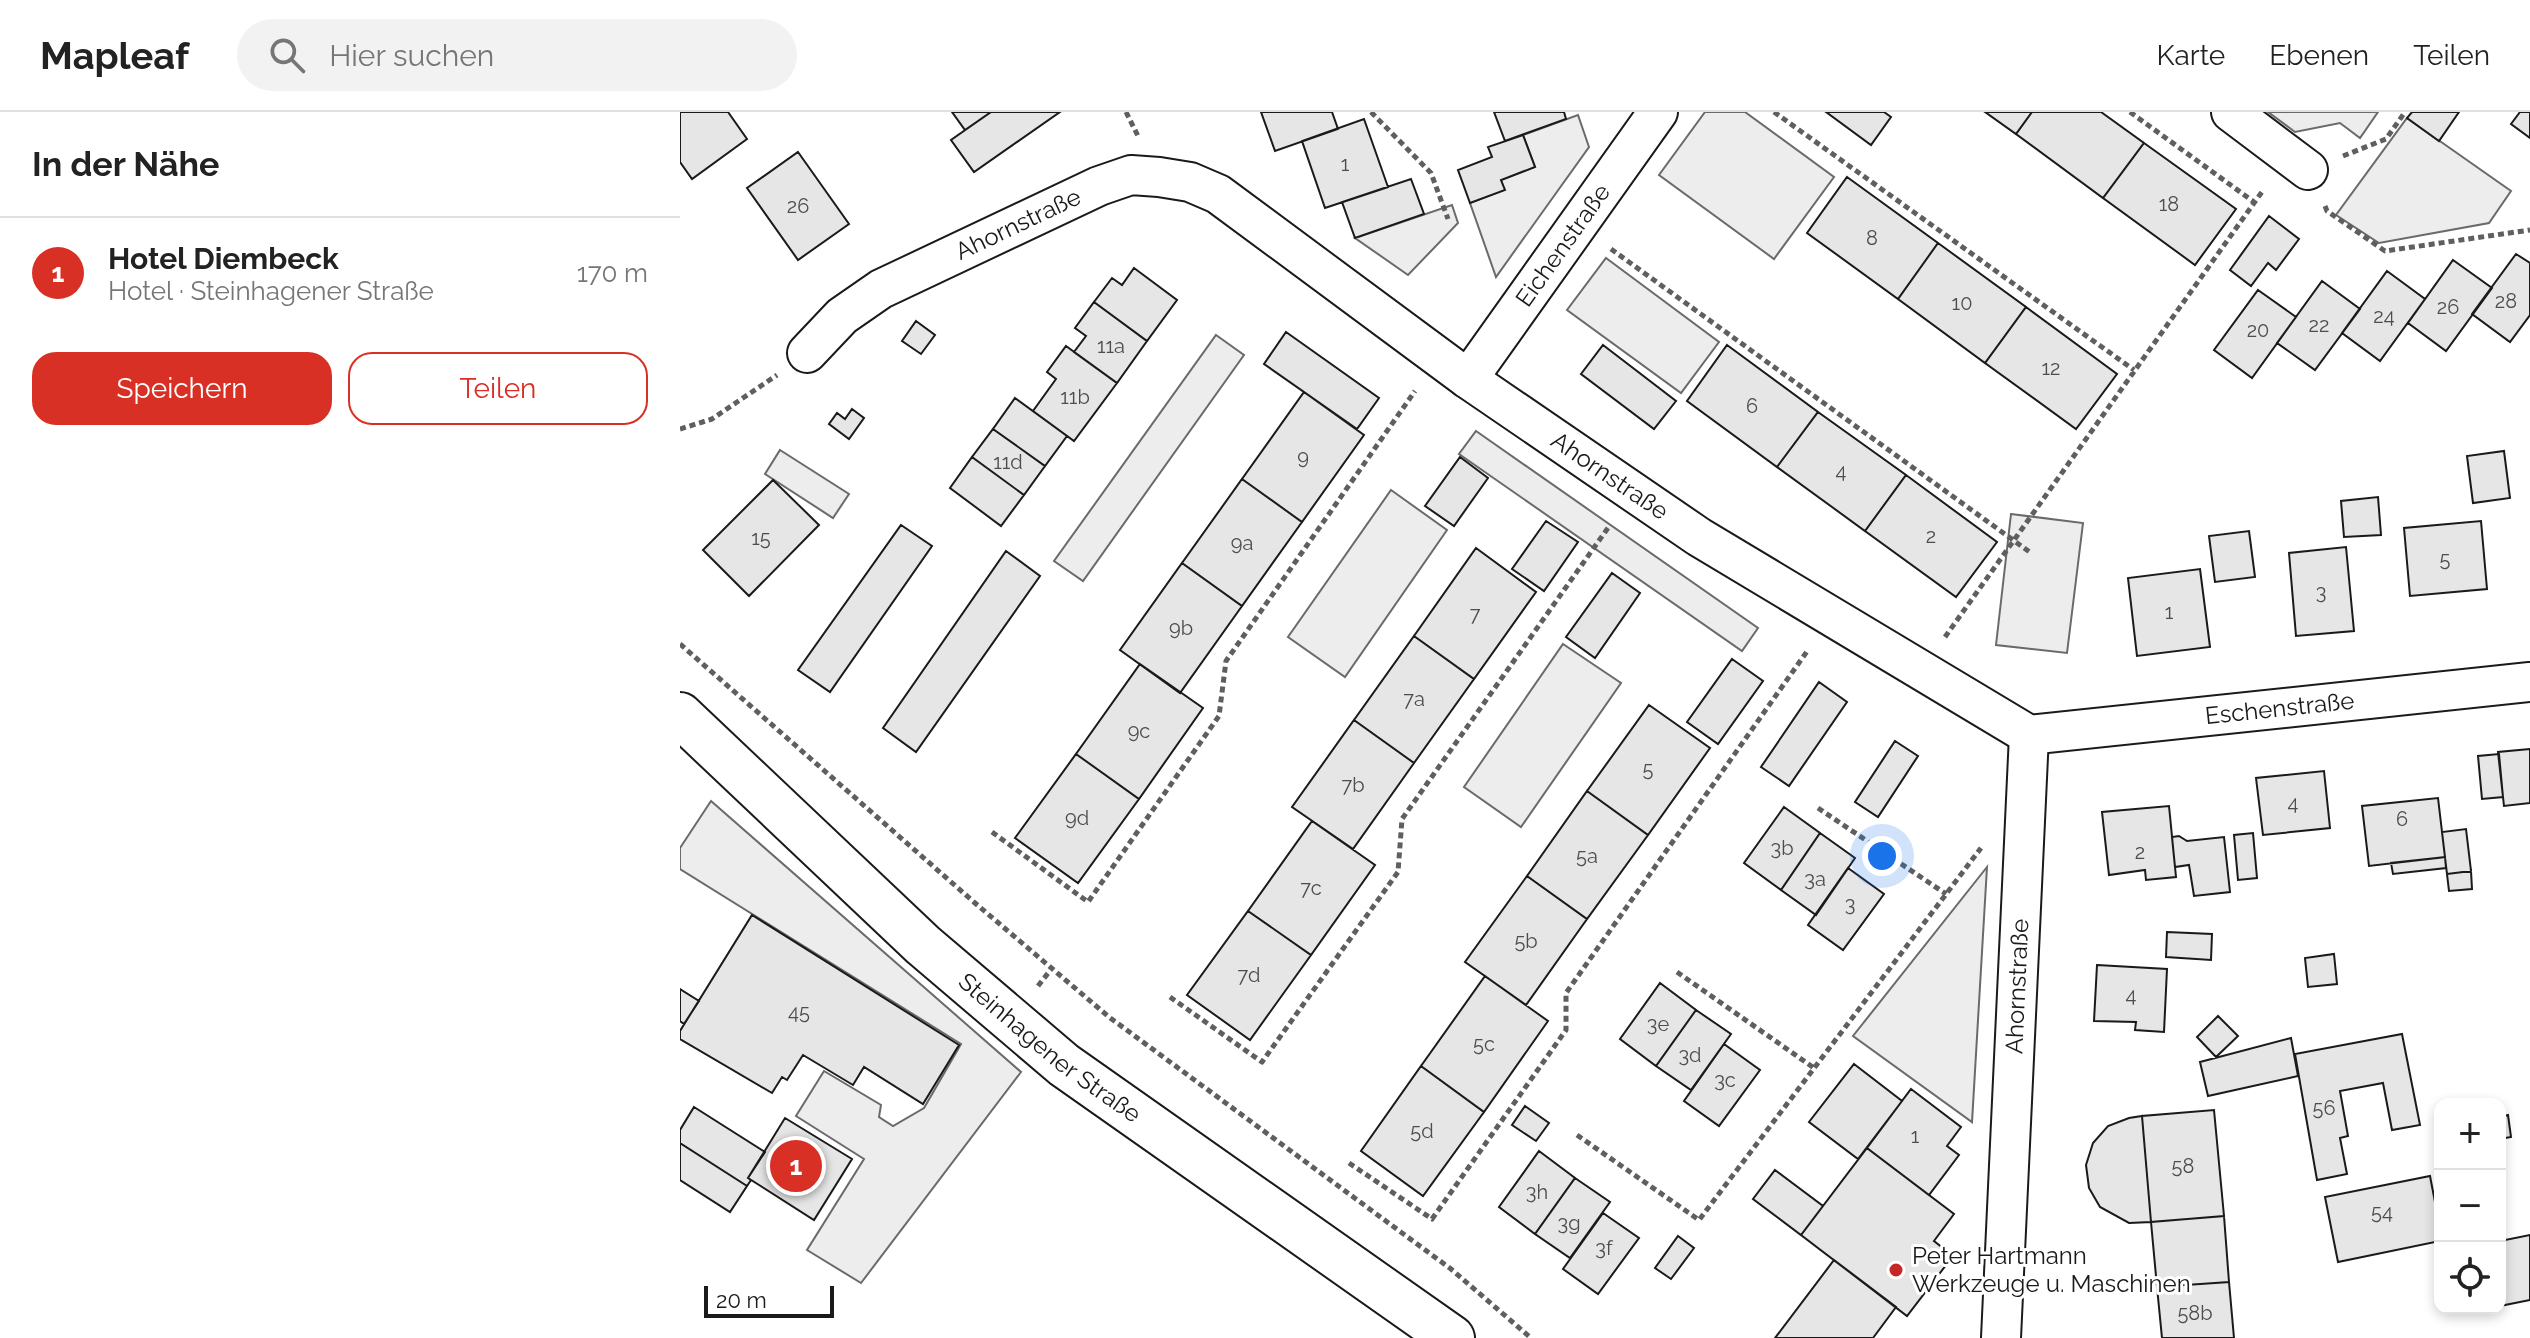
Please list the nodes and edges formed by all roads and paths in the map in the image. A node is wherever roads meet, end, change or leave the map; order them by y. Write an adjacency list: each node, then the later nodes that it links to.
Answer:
1 (1371, 112): 9 (path)
2 (1658, 112): 10 (street, Eichenstraße)
3 (1774, 112): 14 (path)
4 (2130, 112): 8 (path)
5 (2231, 112): 7 (street)
6 (2405, 112): 7 (path)
7 (2298, 163): 8 (path); 11 (path)
8 (2254, 202): 14 (path)
9 (1448, 219)
10 (1577, 225): 13 (street, Eichenstraße); 17 (path)
11 (2530, 230)
12 (807, 353): 13 (street, Ahornstraße); 15 (path)
13 (1453, 368): 16 (street, Ahornstraße); 26 (path)
14 (2134, 370): 17 (path)
15 (680, 429)
16 (1634, 492): 19 (street, Ahornstraße); 30 (path)
17 (2013, 540): 18 (path); 21 (path)
18 (2031, 553)
19 (1831, 617): 21 (street, Ahornstraße); 33 (path)
20 (680, 644): 35 (path)
21 (1921, 670): 24 (street, Ahornstraße)
22 (2530, 682): 24 (street, Eschenstraße)
23 (680, 715): 34 (main road, Steinhagener Straße)
24 (2029, 735): 36 (street, Ahornstraße)
25 (1818, 808): 28 (path)
26 (992, 832)
27 (1982, 847): 28 (path)
28 (1946, 894): 31 (path)
29 (1677, 972): 31 (path)
30 (1170, 997)
31 (1814, 1068): 32 (path)
32 (1577, 1135)
33 (1349, 1163)
34 (1452, 1338)
35 (1531, 1338)
36 (2001, 1338)

